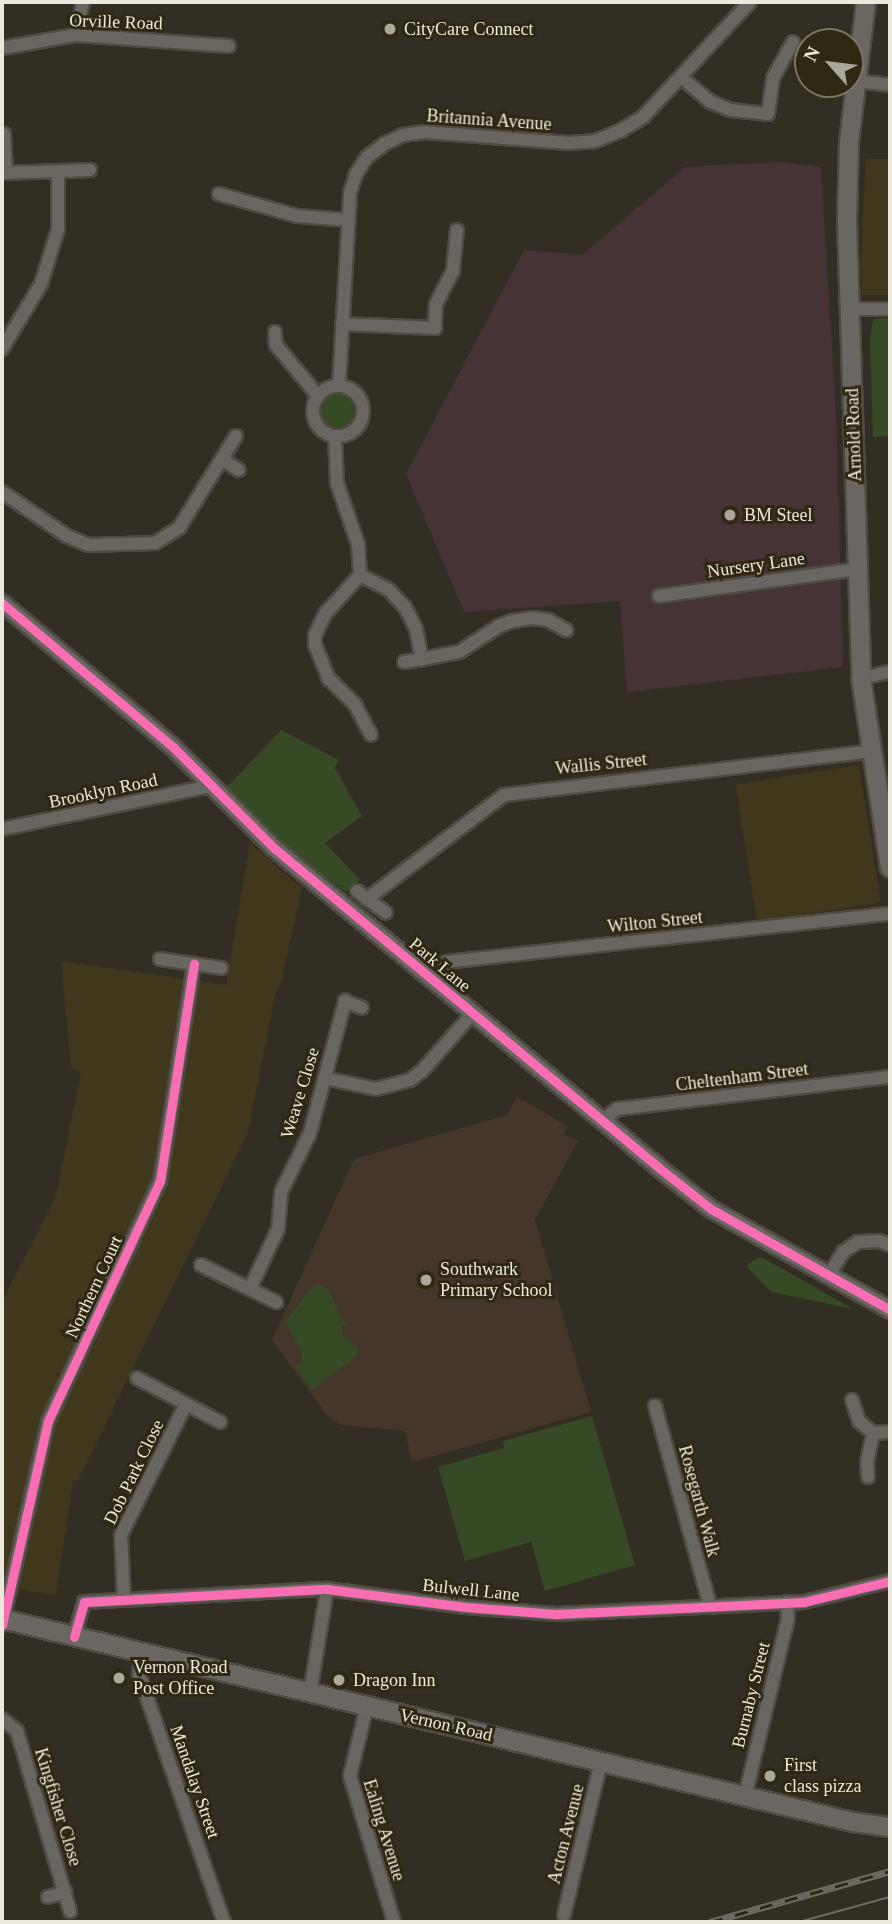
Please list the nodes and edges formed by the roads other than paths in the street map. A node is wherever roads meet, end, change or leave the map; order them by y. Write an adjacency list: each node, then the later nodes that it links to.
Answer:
1 (83, 2): 5 (street)
2 (750, 2): 9 (street, Britannia Avenue)
3 (866, 2): 4 (main road, Arnold Road)
4 (863, 28)
5 (76, 35): 7 (street, Orville Road); 8 (street, Orville Road)
6 (793, 43): 9 (street)
7 (229, 46)
8 (2, 48)
9 (682, 78): 18 (street, Britannia Avenue)
10 (864, 82): 11 (street)
11 (890, 85)
12 (855, 98): 20 (main road, Arnold Road)
13 (4, 134): 16 (street)
14 (90, 170): 15 (street)
15 (58, 171): 16 (street); 24 (street)
16 (4, 173)
17 (219, 194): 18 (street)
18 (349, 220): 22 (street, Britannia Avenue)
19 (457, 230): 22 (street)
20 (851, 309): 21 (street); 32 (main road, Arnold Road)
21 (890, 309)
22 (342, 324): 25 (street, Britannia Avenue)
23 (275, 332): 26 (street)
24 (2, 349)
25 (338, 386): 26 (street); 28 (street)
26 (318, 396): 28 (street)
27 (236, 436): 29 (street)
28 (335, 436): 33 (street)
29 (222, 459): 30 (street); 31 (street)
30 (239, 470)
31 (2, 492)
32 (858, 569): 34 (street, Nursery Lane); 40 (main road, Arnold Road)
33 (360, 575): 37 (street); 41 (street)
34 (659, 596)
35 (2, 603): 43 (street, Park Lane)
36 (566, 630): 37 (street)
37 (422, 659): 38 (street)
38 (404, 662)
39 (890, 672): 40 (street)
40 (861, 678): 42 (main road, Arnold Road)
41 (371, 735)
42 (872, 751): 45 (main road, Arnold Road); 46 (street, Wallis Street)
43 (211, 786): 44 (street, Brooklyn Road); 53 (street, Park Lane)
44 (2, 829)
45 (890, 868)
46 (386, 914)
47 (890, 914): 49 (street, Wilton Street)
48 (160, 959): 50 (street)
49 (446, 962)
50 (194, 964): 51 (street); 76 (street, Northern Court)
51 (221, 968)
52 (362, 1009): 55 (street, Weave Close)
53 (473, 1013): 55 (street); 56 (street, Park Lane)
54 (890, 1077): 56 (street, Cheltenham Street)
55 (324, 1078): 60 (street, Weave Close)
56 (602, 1121): 59 (street, Park Lane)
57 (890, 1245): 59 (street)
58 (201, 1265): 60 (street)
59 (828, 1277): 62 (street, Park Lane)
60 (250, 1289): 61 (street)
61 (276, 1302)
62 (890, 1310)
63 (137, 1378): 65 (street)
64 (852, 1400): 69 (street)
65 (186, 1404): 67 (street); 73 (street, Dob Park Close)
66 (655, 1406): 75 (street, Rosegarth Walk)
67 (220, 1422)
68 (890, 1432): 69 (street)
69 (873, 1433): 70 (street)
70 (868, 1477)
71 (890, 1581): 74 (street, Bulwell Lane)
72 (327, 1589): 73 (street, Bulwell Lane); 75 (street, Bulwell Lane); 80 (street)
73 (124, 1600): 78 (street, Bulwell Lane)
74 (787, 1602): 75 (street, Bulwell Lane); 84 (street, Burnaby Street)
75 (710, 1606)
76 (2, 1619): 77 (street, Northern Court); 78 (main road, Vernon Road)
77 (2, 1625)
78 (74, 1637): 79 (main road, Vernon Road)
79 (141, 1653): 80 (main road, Vernon Road); 90 (street, Mandalay Street)
80 (310, 1693): 81 (main road, Vernon Road)
81 (367, 1706): 83 (main road, Vernon Road); 91 (street, Ealing Avenue)
82 (2, 1719): 86 (street, Kingfisher Close)
83 (601, 1762): 84 (main road, Vernon Road); 89 (street, Acton Avenue)
84 (745, 1796): 85 (main road, Vernon Road)
85 (890, 1827)
86 (65, 1892): 87 (street); 88 (street, Kingfisher Close)
87 (48, 1897)
88 (70, 1911)
89 (564, 1915)
90 (224, 1922)
91 (394, 1922)

